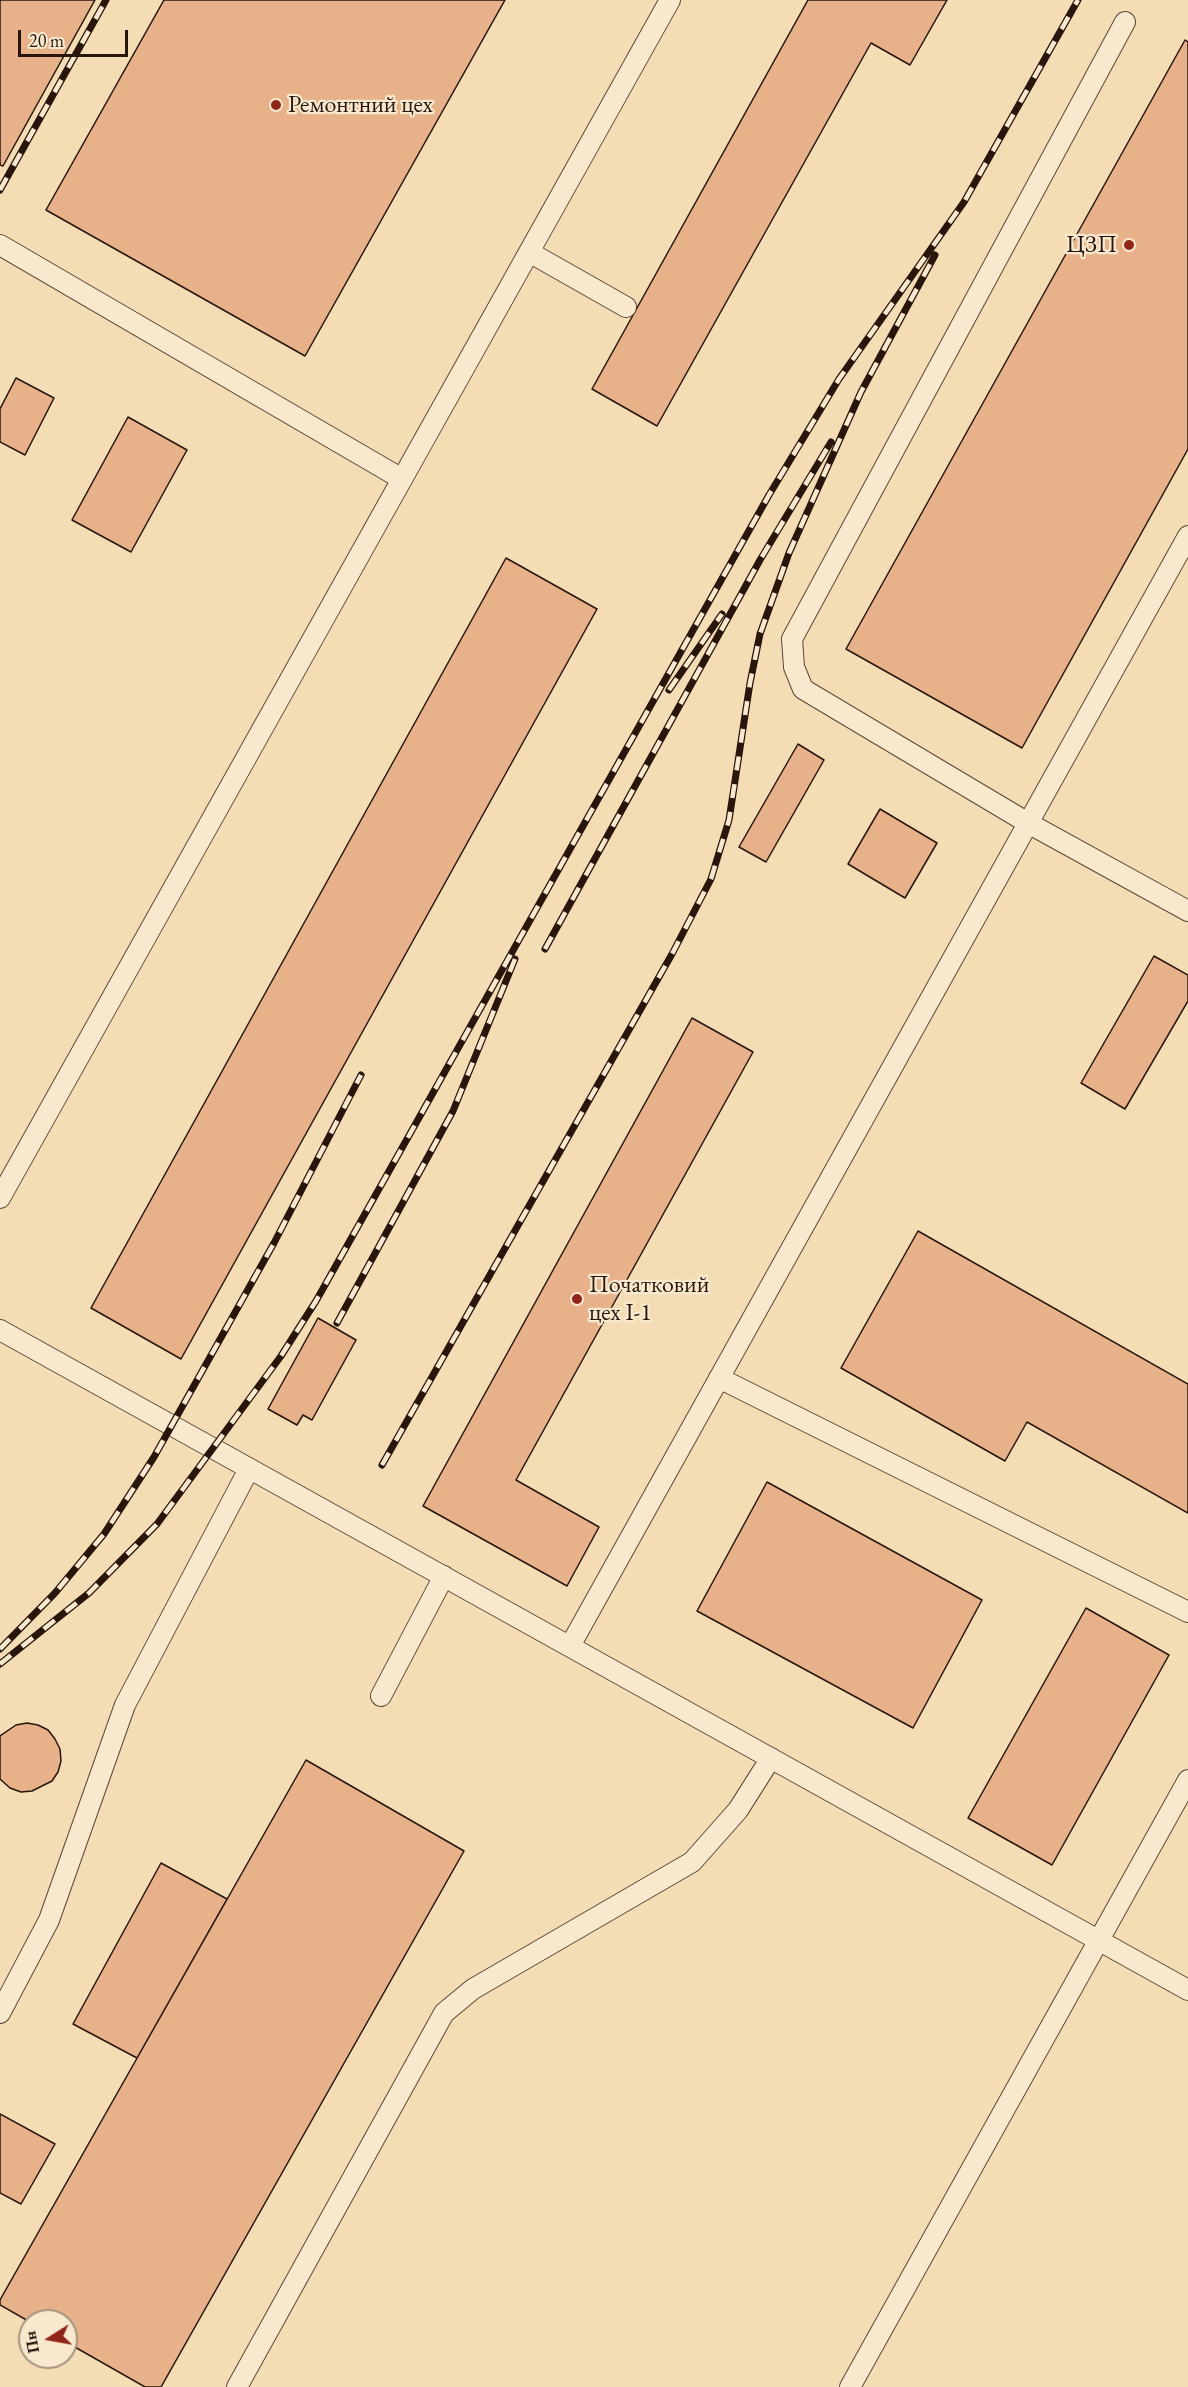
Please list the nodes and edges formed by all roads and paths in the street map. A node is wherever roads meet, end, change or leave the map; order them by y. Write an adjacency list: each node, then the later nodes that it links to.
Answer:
1 (670, 0): 4 (lane)
2 (1125, 22): 8 (lane)
3 (0, 245): 6 (lane)
4 (529, 252): 5 (lane); 6 (lane)
5 (626, 307)
6 (402, 479): 10 (lane)
7 (1188, 536): 8 (lane)
8 (1028, 823): 9 (lane); 12 (lane)
9 (1188, 911)
10 (0, 1198)
11 (0, 1330): 13 (lane)
12 (719, 1378): 15 (lane); 16 (lane)
13 (249, 1469): 14 (lane); 22 (lane)
14 (444, 1576): 16 (lane); 17 (lane)
15 (1188, 1612)
16 (570, 1646): 18 (lane)
17 (381, 1696)
18 (771, 1758): 20 (lane); 23 (lane)
19 (1188, 1780): 20 (lane)
20 (1098, 1939): 21 (lane); 24 (lane)
21 (1188, 1990)
22 (0, 2013)
23 (237, 2387)
24 (850, 2387)

